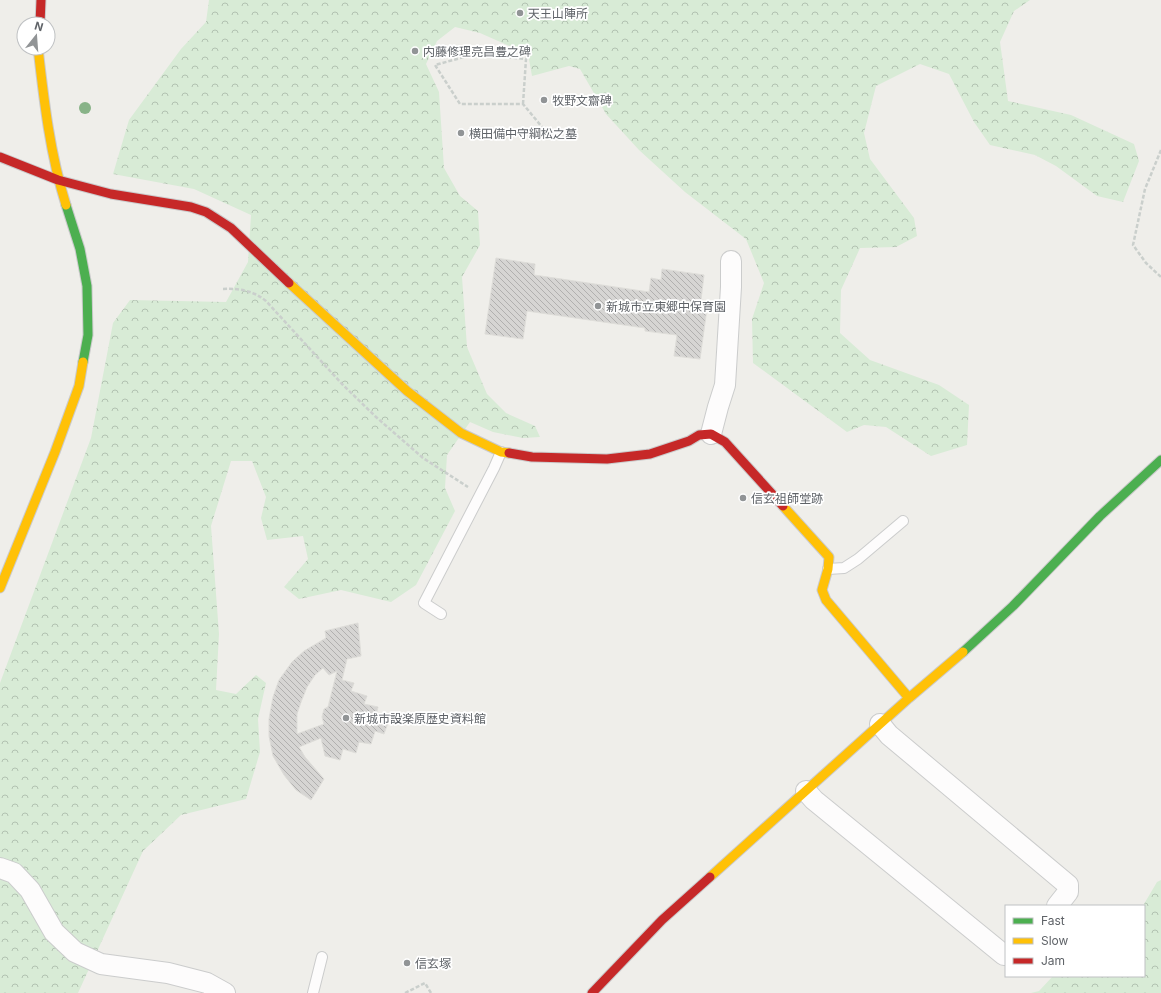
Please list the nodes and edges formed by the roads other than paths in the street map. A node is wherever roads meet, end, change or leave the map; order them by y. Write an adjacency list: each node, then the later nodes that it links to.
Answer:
1 (41, 0): 2 (street)
2 (40, 16)
3 (39, 56): 5 (street)
4 (0, 157): 5 (street)
5 (58, 180): 8 (street); 12 (street)
6 (731, 261): 7 (street)
7 (711, 434): 8 (street); 11 (street)
8 (501, 452): 13 (lane)
9 (1161, 460): 14 (street)
10 (903, 521): 11 (lane)
11 (828, 569): 14 (street)
12 (0, 588)
13 (441, 614)
14 (909, 698): 15 (street)
15 (880, 724): 16 (street); 18 (street)
16 (806, 791): 19 (street); 23 (street)
17 (0, 868): 21 (street)
18 (1058, 905)
19 (1005, 955)
20 (322, 957): 22 (lane)
21 (225, 993)
22 (312, 993)
23 (592, 993)

